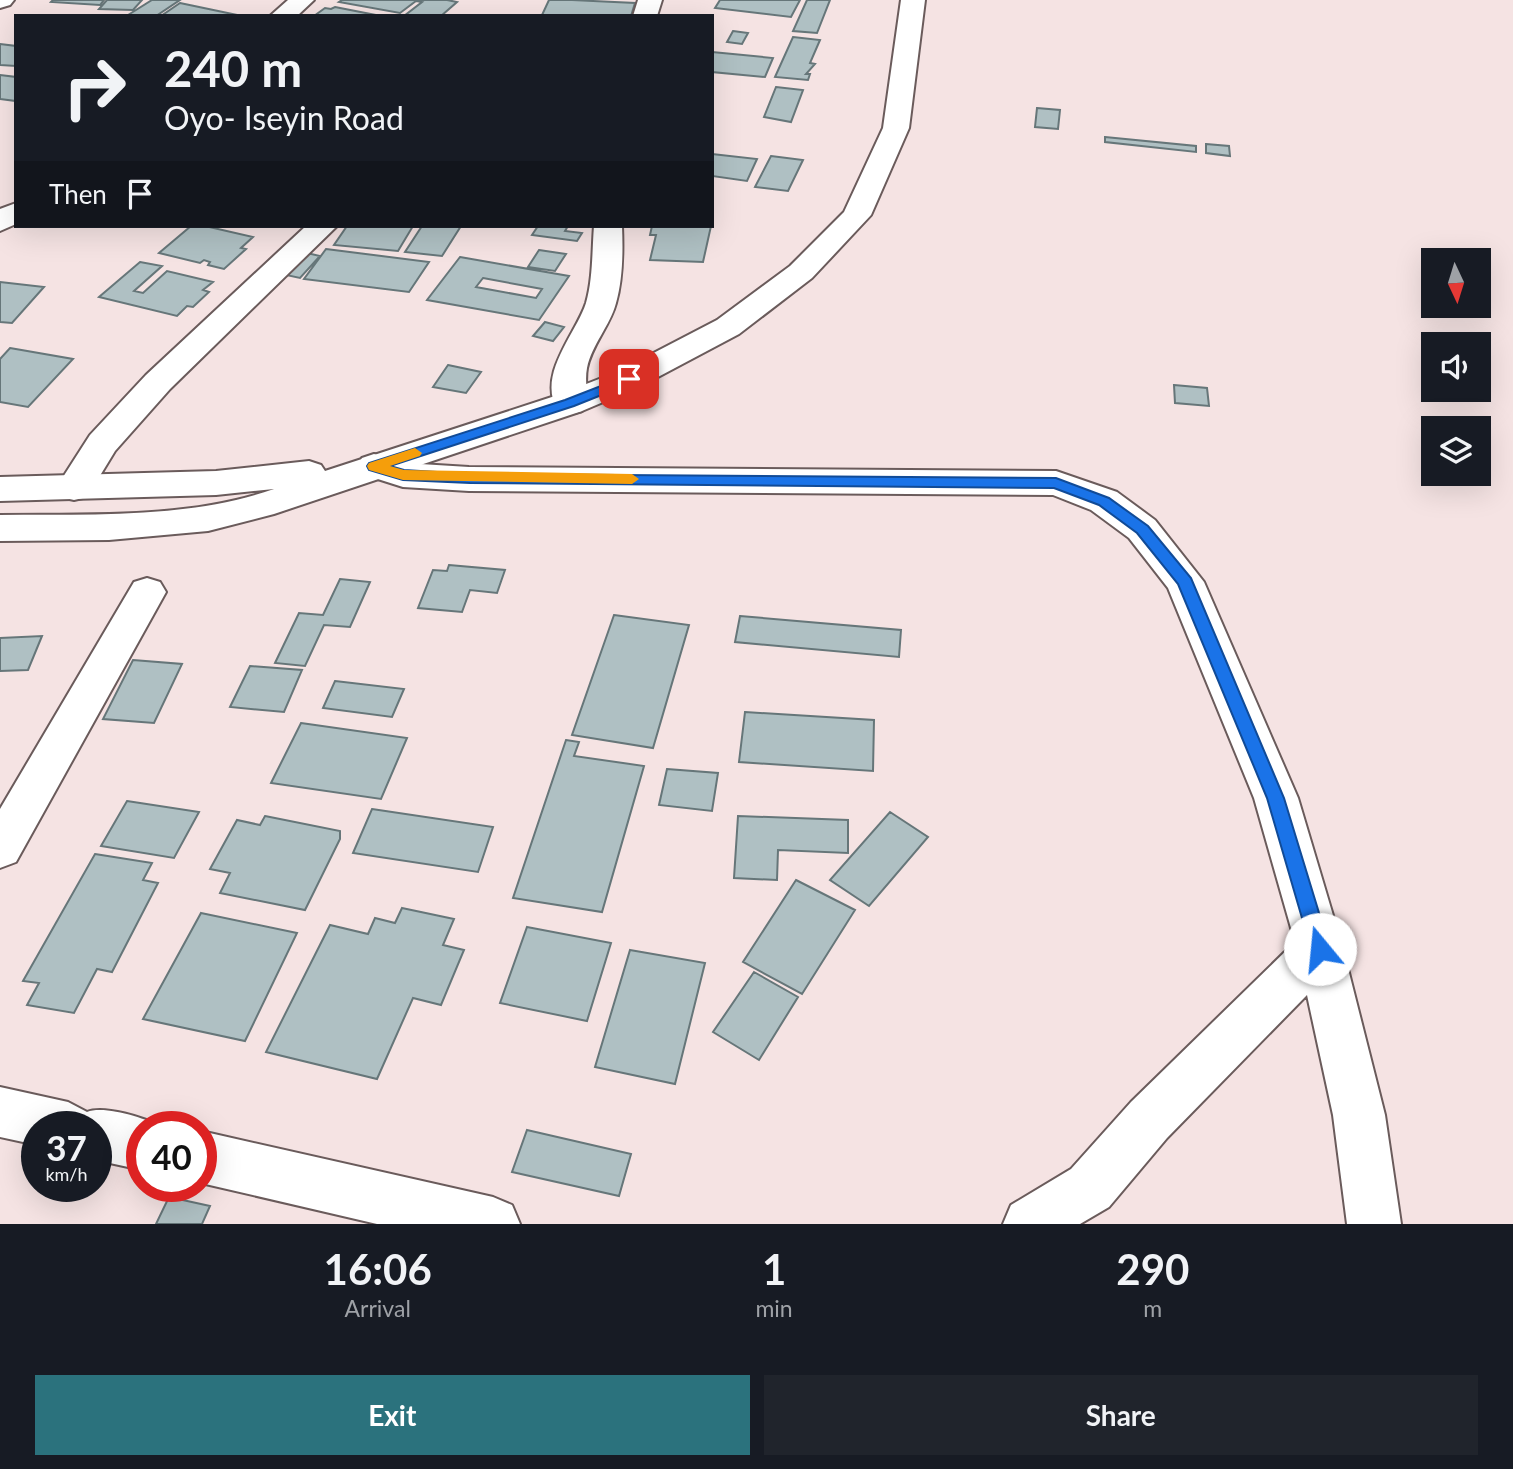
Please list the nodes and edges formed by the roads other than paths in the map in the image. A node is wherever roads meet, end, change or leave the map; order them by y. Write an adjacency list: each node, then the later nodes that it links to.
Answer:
1 (302, 0): 3 (street)
2 (913, 0): 6 (street)
3 (284, 14)
4 (321, 228): 8 (street)
5 (608, 228): 6 (street)
6 (569, 403): 7 (street)
7 (374, 466): 8 (street); 10 (street); 13 (street)
8 (74, 488): 9 (street)
9 (0, 489)
10 (0, 528)
11 (148, 592): 12 (street)
12 (0, 849)
13 (1320, 949): 18 (street); 19 (street)
14 (0, 1112): 15 (street)
15 (21, 1117)
16 (217, 1161): 17 (street)
17 (493, 1224)
18 (1030, 1224)
19 (1374, 1224)

